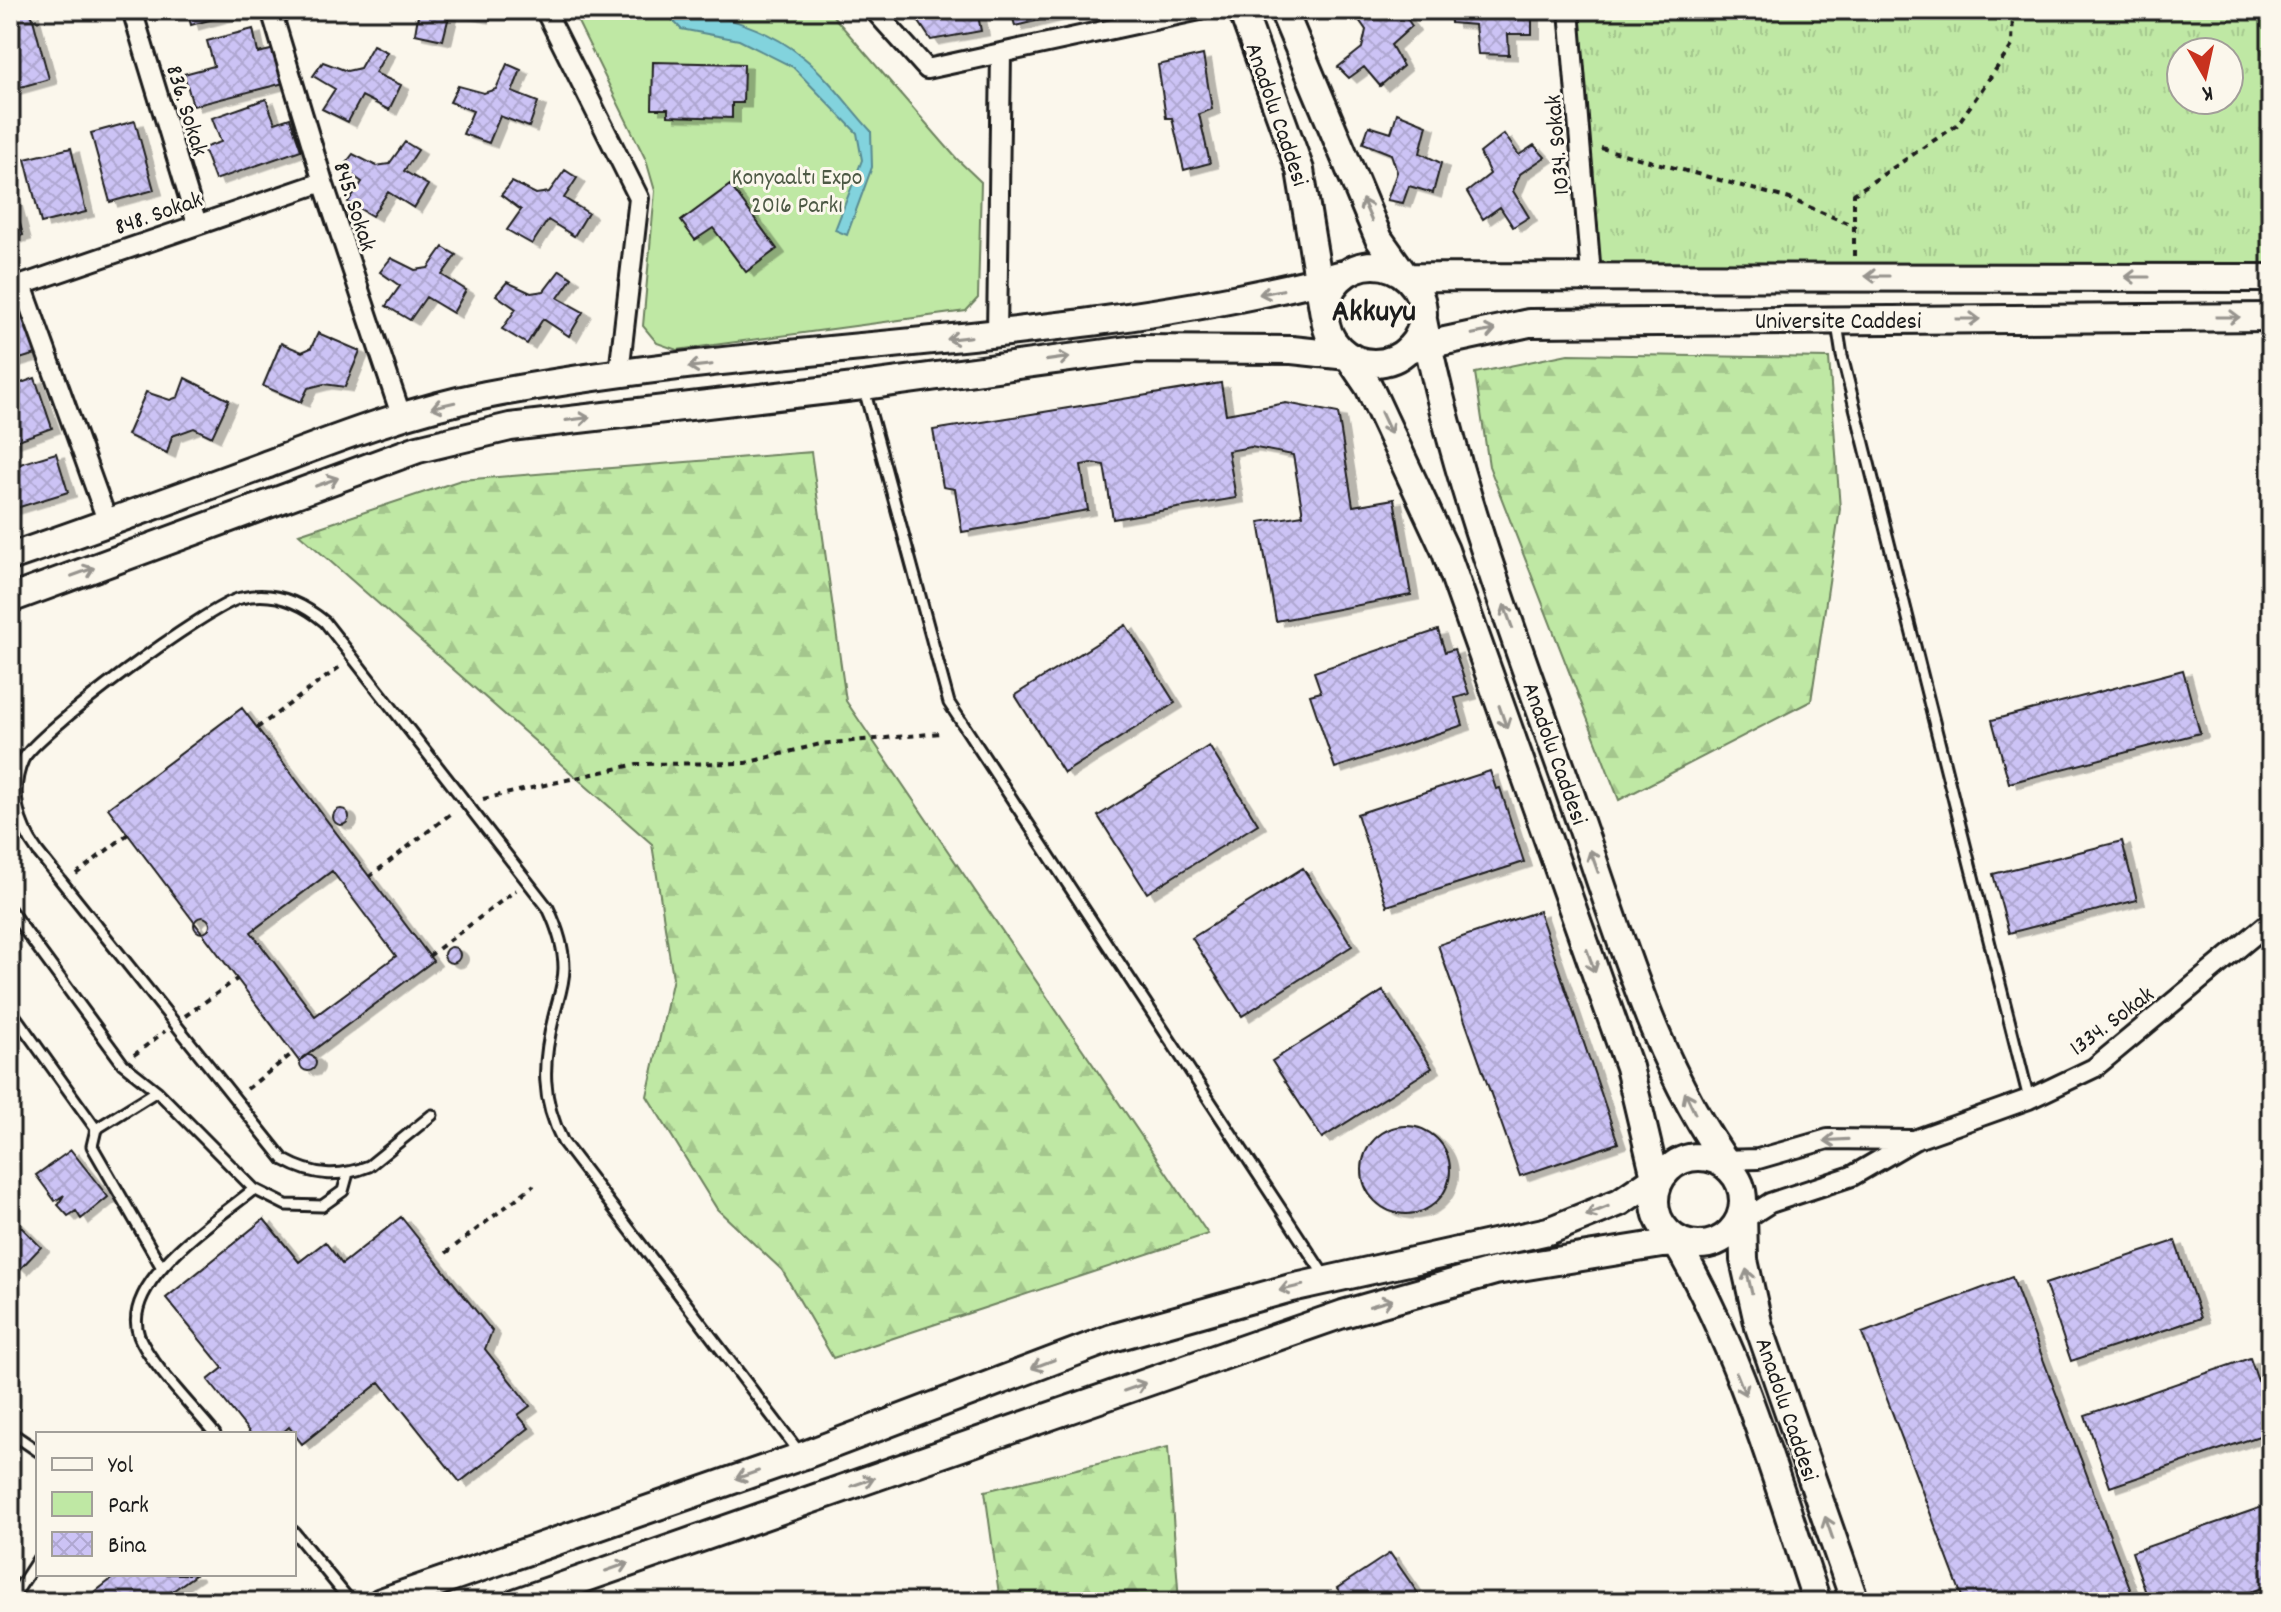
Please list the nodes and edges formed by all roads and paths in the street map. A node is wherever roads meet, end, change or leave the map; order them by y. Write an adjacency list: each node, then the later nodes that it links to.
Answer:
1 (132, 10): 13 (street, 836. Sokak)
2 (271, 10): 12 (street, 845. Sokak)
3 (545, 10): 28 (street)
4 (874, 10): 10 (street)
5 (1200, 10): 10 (street)
6 (1242, 10): 20 (street, Anadolu Caddesi)
7 (1283, 10): 18 (street, Anadolu Caddesi, one-way to 7)
8 (1569, 10): 11 (street, 1034. Sokak)
9 (2013, 10): 14 (path)
10 (1001, 53): 25 (street)
11 (1580, 142): 14 (path); 16 (street, 1034. Sokak)
12 (323, 182): 13 (street, 848. Sokak); 30 (street, 845. Sokak)
13 (197, 224): 21 (street, 848. Sokak)
14 (1854, 226): 17 (path)
15 (1347, 273): 18 (street); 20 (street); 22 (street)
16 (1591, 275): 17 (street, Universite Caddesi); 18 (street, Universite Caddesi)
17 (1854, 276): 19 (street, Universite Caddesi, one-way to 17)
18 (1406, 277): 26 (street)
19 (2271, 278)
20 (1320, 280): 22 (street, Anadolu Caddesi); 25 (street, one-way to 25)
21 (16, 287): 31 (street)
22 (1324, 315): 27 (street)
23 (2271, 317): 24 (street, Universite Caddesi, one-way to 23)
24 (1836, 320): 26 (street, Universite Caddesi, one-way to 24); 50 (lane)
25 (997, 334): 28 (street, one-way to 28)
26 (1419, 338): 27 (street); 54 (street, Anadolu Caddesi, one-way to 26)
27 (1348, 356): 29 (street, one-way to 27); 56 (street, Anadolu Caddesi, one-way to 56)
28 (619, 373): 30 (street, one-way to 30)
29 (863, 386): 33 (street, one-way to 29); 63 (lane)
30 (401, 415): 31 (street)
31 (108, 523): 32 (street)
32 (10, 557)
33 (10, 599)
34 (352, 658): 35 (path); 37 (lane); 38 (lane)
35 (257, 728)
36 (941, 733): 38 (path)
37 (13, 800): 42 (lane)
38 (464, 804): 40 (path); 41 (lane)
39 (128, 834): 42 (path)
40 (369, 877)
41 (528, 882): 45 (path); 67 (lane)
42 (63, 883): 49 (lane)
43 (10, 910): 48 (lane)
44 (2271, 921): 50 (street, 1334. Sokak)
45 (429, 956)
46 (10, 1009): 52 (lane)
47 (293, 1053): 49 (path)
48 (157, 1091): 52 (lane); 58 (lane)
49 (235, 1098): 55 (lane)
50 (2029, 1099): 53 (street, 1334. Sokak)
51 (432, 1115): 55 (lane)
52 (96, 1129): 62 (lane)
53 (1914, 1140): 54 (street, 1334. Sokak, one-way to 54); 59 (street, 1334. Sokak)
54 (1724, 1163): 56 (street); 59 (street)
55 (348, 1173): 58 (lane)
56 (1659, 1179): 60 (street); 63 (street, one-way to 63)
57 (534, 1185): 61 (path)
58 (254, 1189): 62 (lane)
59 (1741, 1218): 60 (street); 75 (street, Anadolu Caddesi, one-way to 59)
60 (1678, 1241): 73 (street, one-way to 60); 74 (street, Anadolu Caddesi, one-way to 74)
61 (446, 1253)
62 (161, 1266): 65 (lane)
63 (1328, 1280): 67 (street, one-way to 67)
64 (10, 1432): 66 (lane)
65 (213, 1432)
66 (36, 1450)
67 (802, 1456): 72 (street, one-way to 72)
68 (296, 1534): 71 (lane)
69 (36, 1562): 70 (lane)
70 (10, 1602)
71 (351, 1602)
72 (381, 1602)
73 (517, 1602)
74 (1817, 1602)
75 (1855, 1602)

